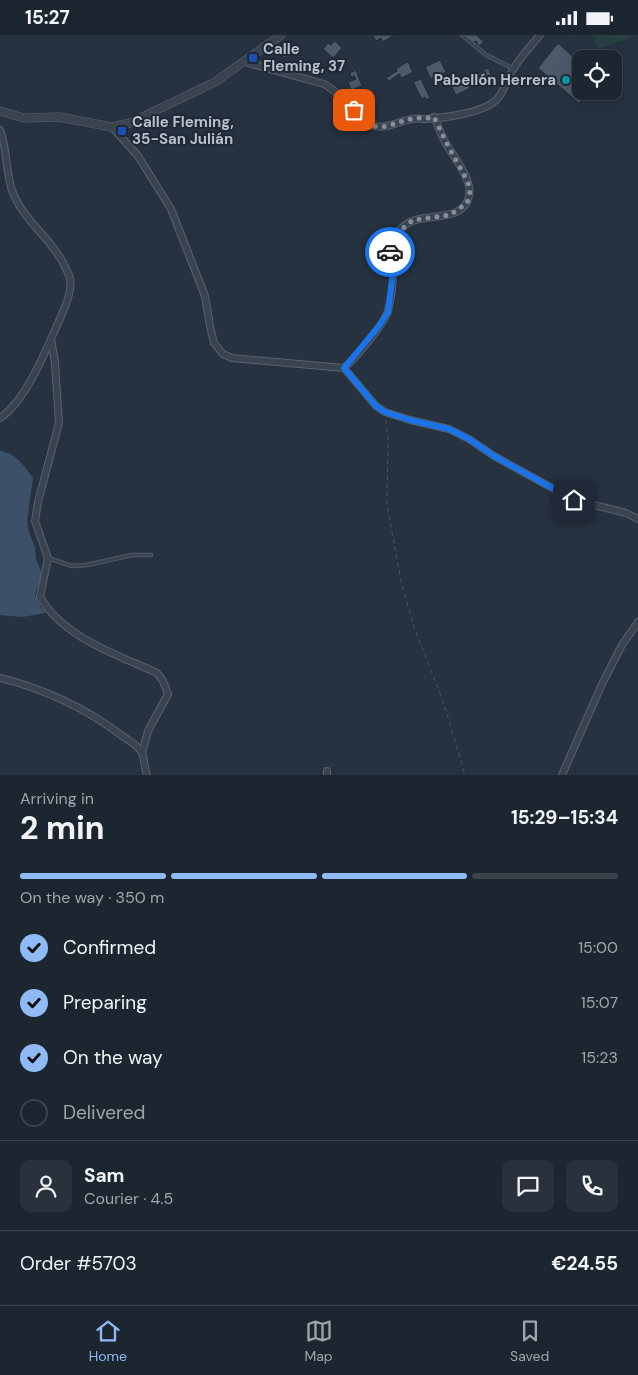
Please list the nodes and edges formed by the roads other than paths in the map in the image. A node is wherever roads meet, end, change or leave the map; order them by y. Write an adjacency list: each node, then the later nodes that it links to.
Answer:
1 (281, 35): 4 (street)
2 (462, 35): 5 (lane)
3 (540, 35): 5 (street)
4 (245, 61): 7 (street); 8 (street)
5 (513, 68): 7 (street)
6 (0, 111): 8 (street)
7 (434, 117): 11 (street)
8 (112, 127): 11 (street)
9 (0, 130): 10 (street)
10 (51, 339): 12 (street); 15 (street)
11 (344, 368): 13 (street)
12 (0, 418)
13 (638, 519)
14 (150, 555): 15 (lane)
15 (48, 558): 18 (street)
16 (638, 622): 20 (street)
17 (0, 678): 18 (street)
18 (142, 753): 19 (street)
19 (147, 775)
20 (562, 775)

